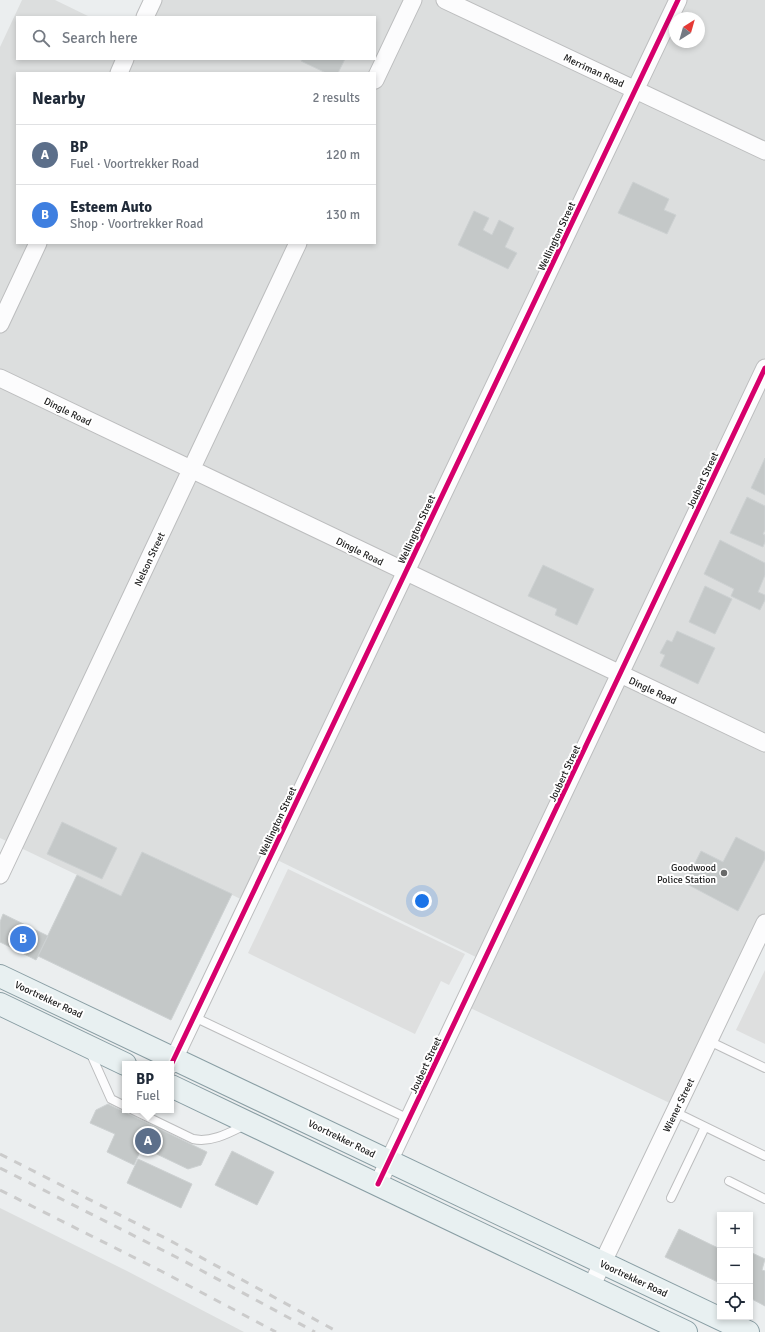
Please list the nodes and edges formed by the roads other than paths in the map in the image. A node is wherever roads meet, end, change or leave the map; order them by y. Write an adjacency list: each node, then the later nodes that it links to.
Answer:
1 (153, 0): 5 (street)
2 (413, 0): 8 (street)
3 (445, 0): 9 (street, Merriman Road)
4 (678, 0): 9 (street, Wellington Street)
5 (145, 16)
6 (125, 60): 7 (street)
7 (119, 72)
8 (376, 78)
9 (636, 89): 10 (street, Merriman Road); 17 (street, Wellington Street)
10 (765, 151)
11 (38, 244): 13 (street)
12 (298, 244): 16 (street, Nelson Street)
13 (0, 324)
14 (765, 368): 18 (street, Joubert Street)
15 (0, 378): 16 (street, Dingle Road)
16 (191, 470): 17 (street, Dingle Road); 20 (street, Nelson Street)
17 (406, 572): 18 (street, Dingle Road); 24 (street, Wellington Street)
18 (620, 674): 19 (street, Dingle Road); 36 (street, Joubert Street)
19 (765, 743)
20 (0, 876)
21 (765, 923): 25 (street, Wiener Street)
22 (0, 976): 27 (main road, Voortrekker Road)
23 (0, 1004): 26 (main road)
24 (194, 1017): 28 (street, Wellington Street); 36 (lane)
25 (709, 1041): 31 (lane); 34 (street, Wiener Street)
26 (87, 1046): 30 (main road); 33 (lane)
27 (171, 1061)
28 (173, 1061)
29 (174, 1062): 40 (main road, Voortrekker Road)
30 (122, 1063)
31 (765, 1068)
32 (174, 1087): 37 (main road)
33 (122, 1104)
34 (675, 1112): 38 (lane); 45 (street, Wiener Street)
35 (139, 1113): 37 (lane)
36 (409, 1119): 40 (street, Joubert Street)
37 (250, 1123): 42 (main road)
38 (705, 1127): 39 (lane); 43 (lane)
39 (765, 1156)
40 (389, 1161): 42 (street, Joubert Street); 45 (main road, Voortrekker Road)
41 (729, 1181): 44 (lane)
42 (378, 1184): 46 (main road)
43 (671, 1198)
44 (765, 1199)
45 (602, 1263): 46 (street, Wiener Street); 48 (main road, Voortrekker Road)
46 (591, 1287): 47 (main road)
47 (686, 1332)
48 (748, 1332)

